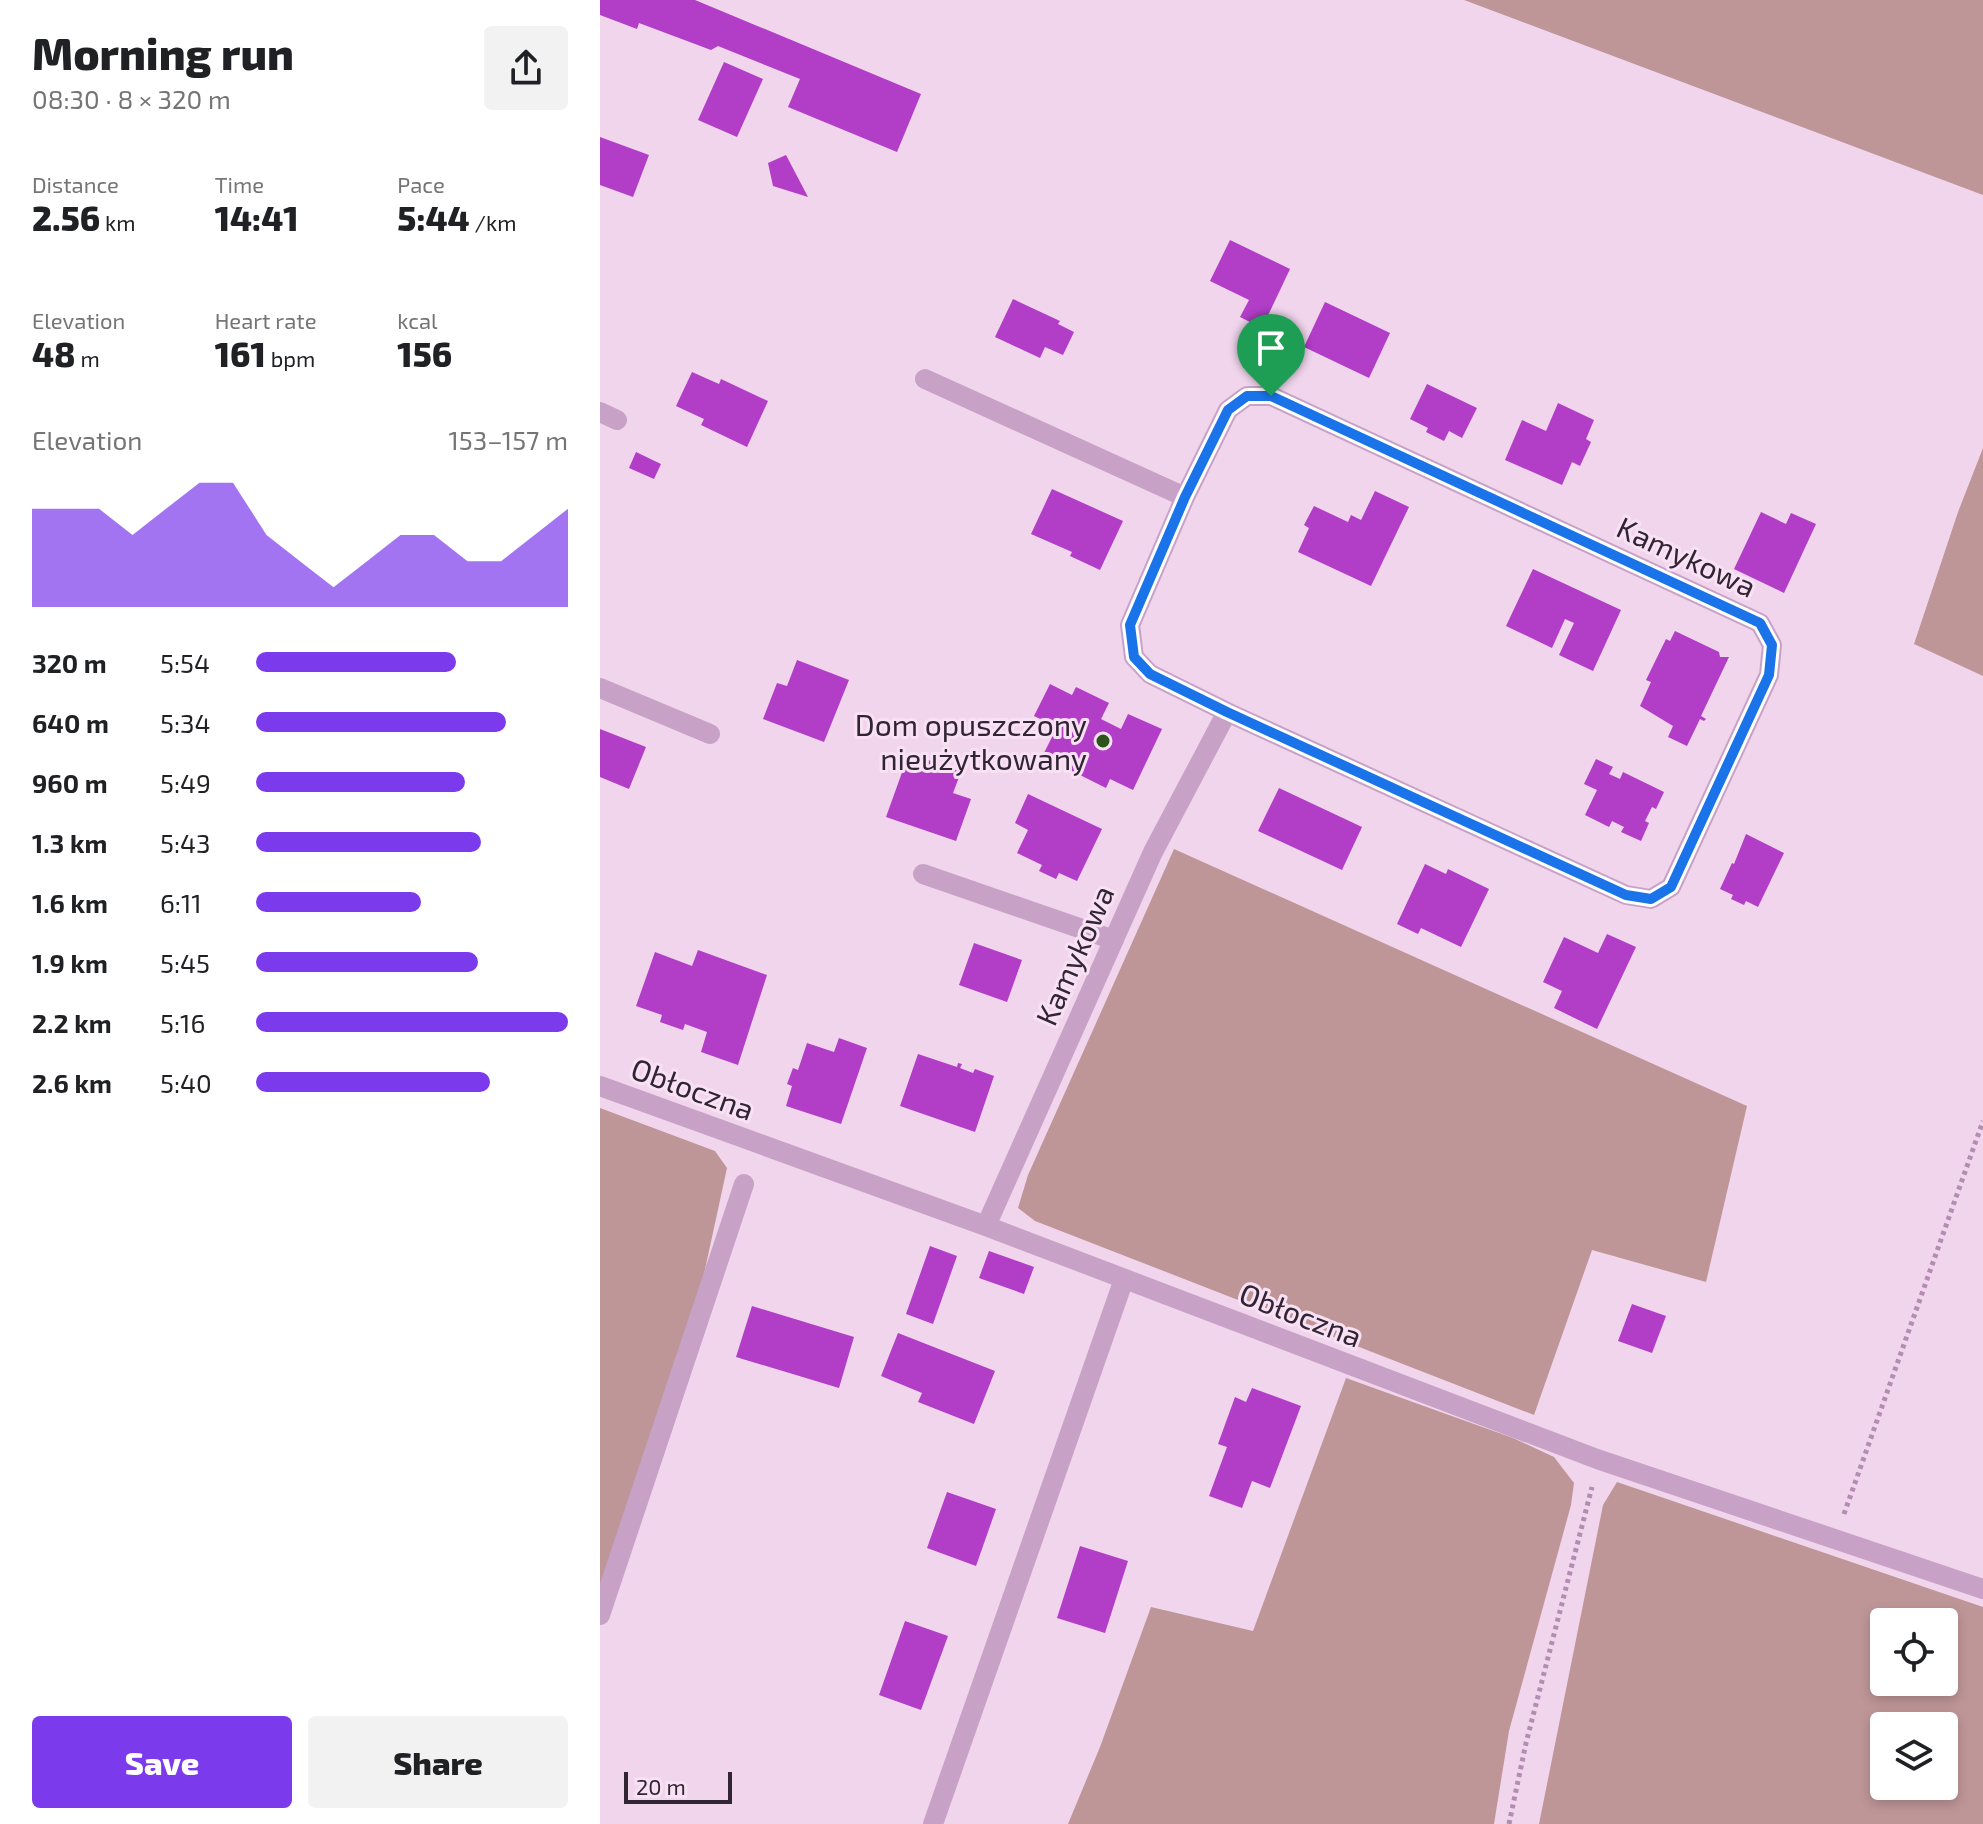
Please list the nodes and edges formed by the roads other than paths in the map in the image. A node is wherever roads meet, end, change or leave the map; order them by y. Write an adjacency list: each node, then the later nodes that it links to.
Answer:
1 (925, 379): 2 (street)
2 (1185, 497): 4 (street, Kamykowa); 4 (street, Kamykowa)
3 (600, 688): 5 (street)
4 (1227, 712): 7 (street, Kamykowa)
5 (710, 734)
6 (923, 874): 7 (street)
7 (1114, 940): 10 (street, Kamykowa)
8 (600, 1086): 10 (street, Obłoczna)
9 (744, 1184): 13 (street)
10 (986, 1226): 11 (street, Obłoczna)
11 (1124, 1279): 12 (street, Obłoczna); 14 (street)
12 (1983, 1589)
13 (600, 1615)
14 (933, 1824)

